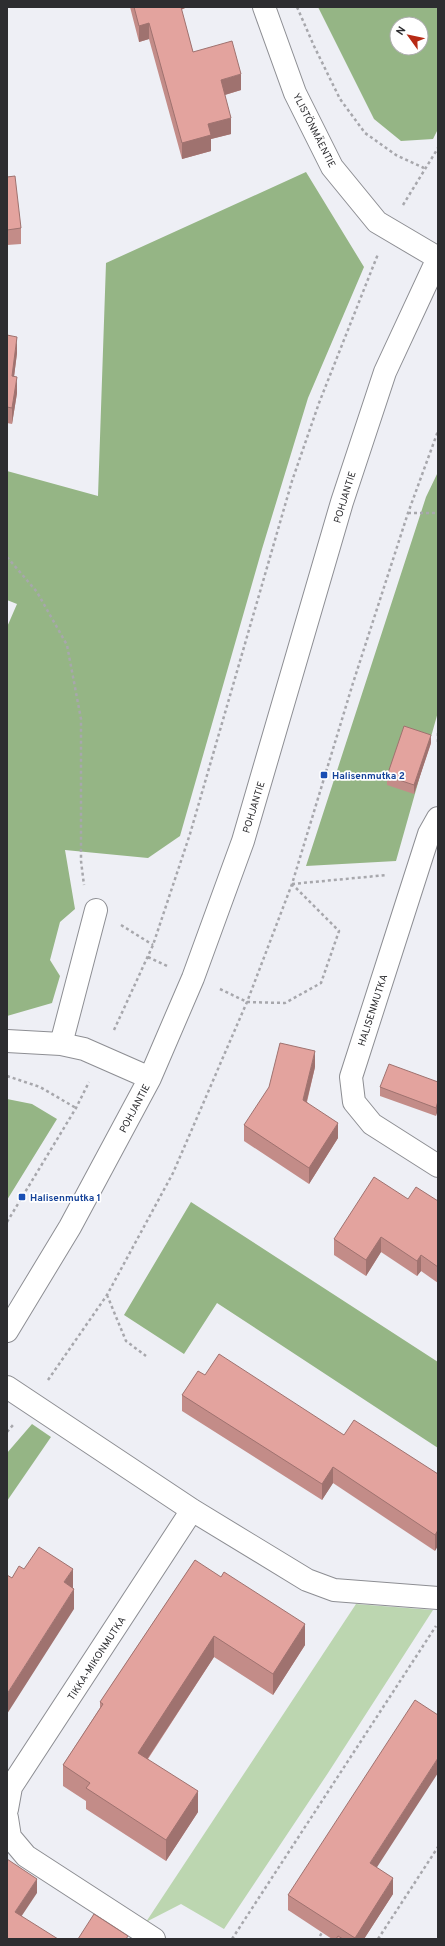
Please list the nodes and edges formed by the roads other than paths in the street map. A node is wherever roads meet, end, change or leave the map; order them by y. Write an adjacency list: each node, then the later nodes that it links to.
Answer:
1 (264, 7): 2 (street, YLISTÖNMÄENTIE)
2 (438, 258): 7 (street, POHJANTIE)
3 (438, 818): 8 (street, HALISENMUTKA)
4 (96, 910): 6 (street)
5 (7, 1041): 6 (street)
6 (61, 1044): 7 (street)
7 (150, 1078): 9 (street, POHJANTIE)
8 (438, 1166)
9 (7, 1331)
10 (7, 1387): 11 (street)
11 (192, 1510): 12 (street); 13 (street, TIKKA-MIKONMUTKA)
12 (438, 1598)
13 (7, 1809)
14 (7, 1818): 15 (street)
15 (154, 1939)

